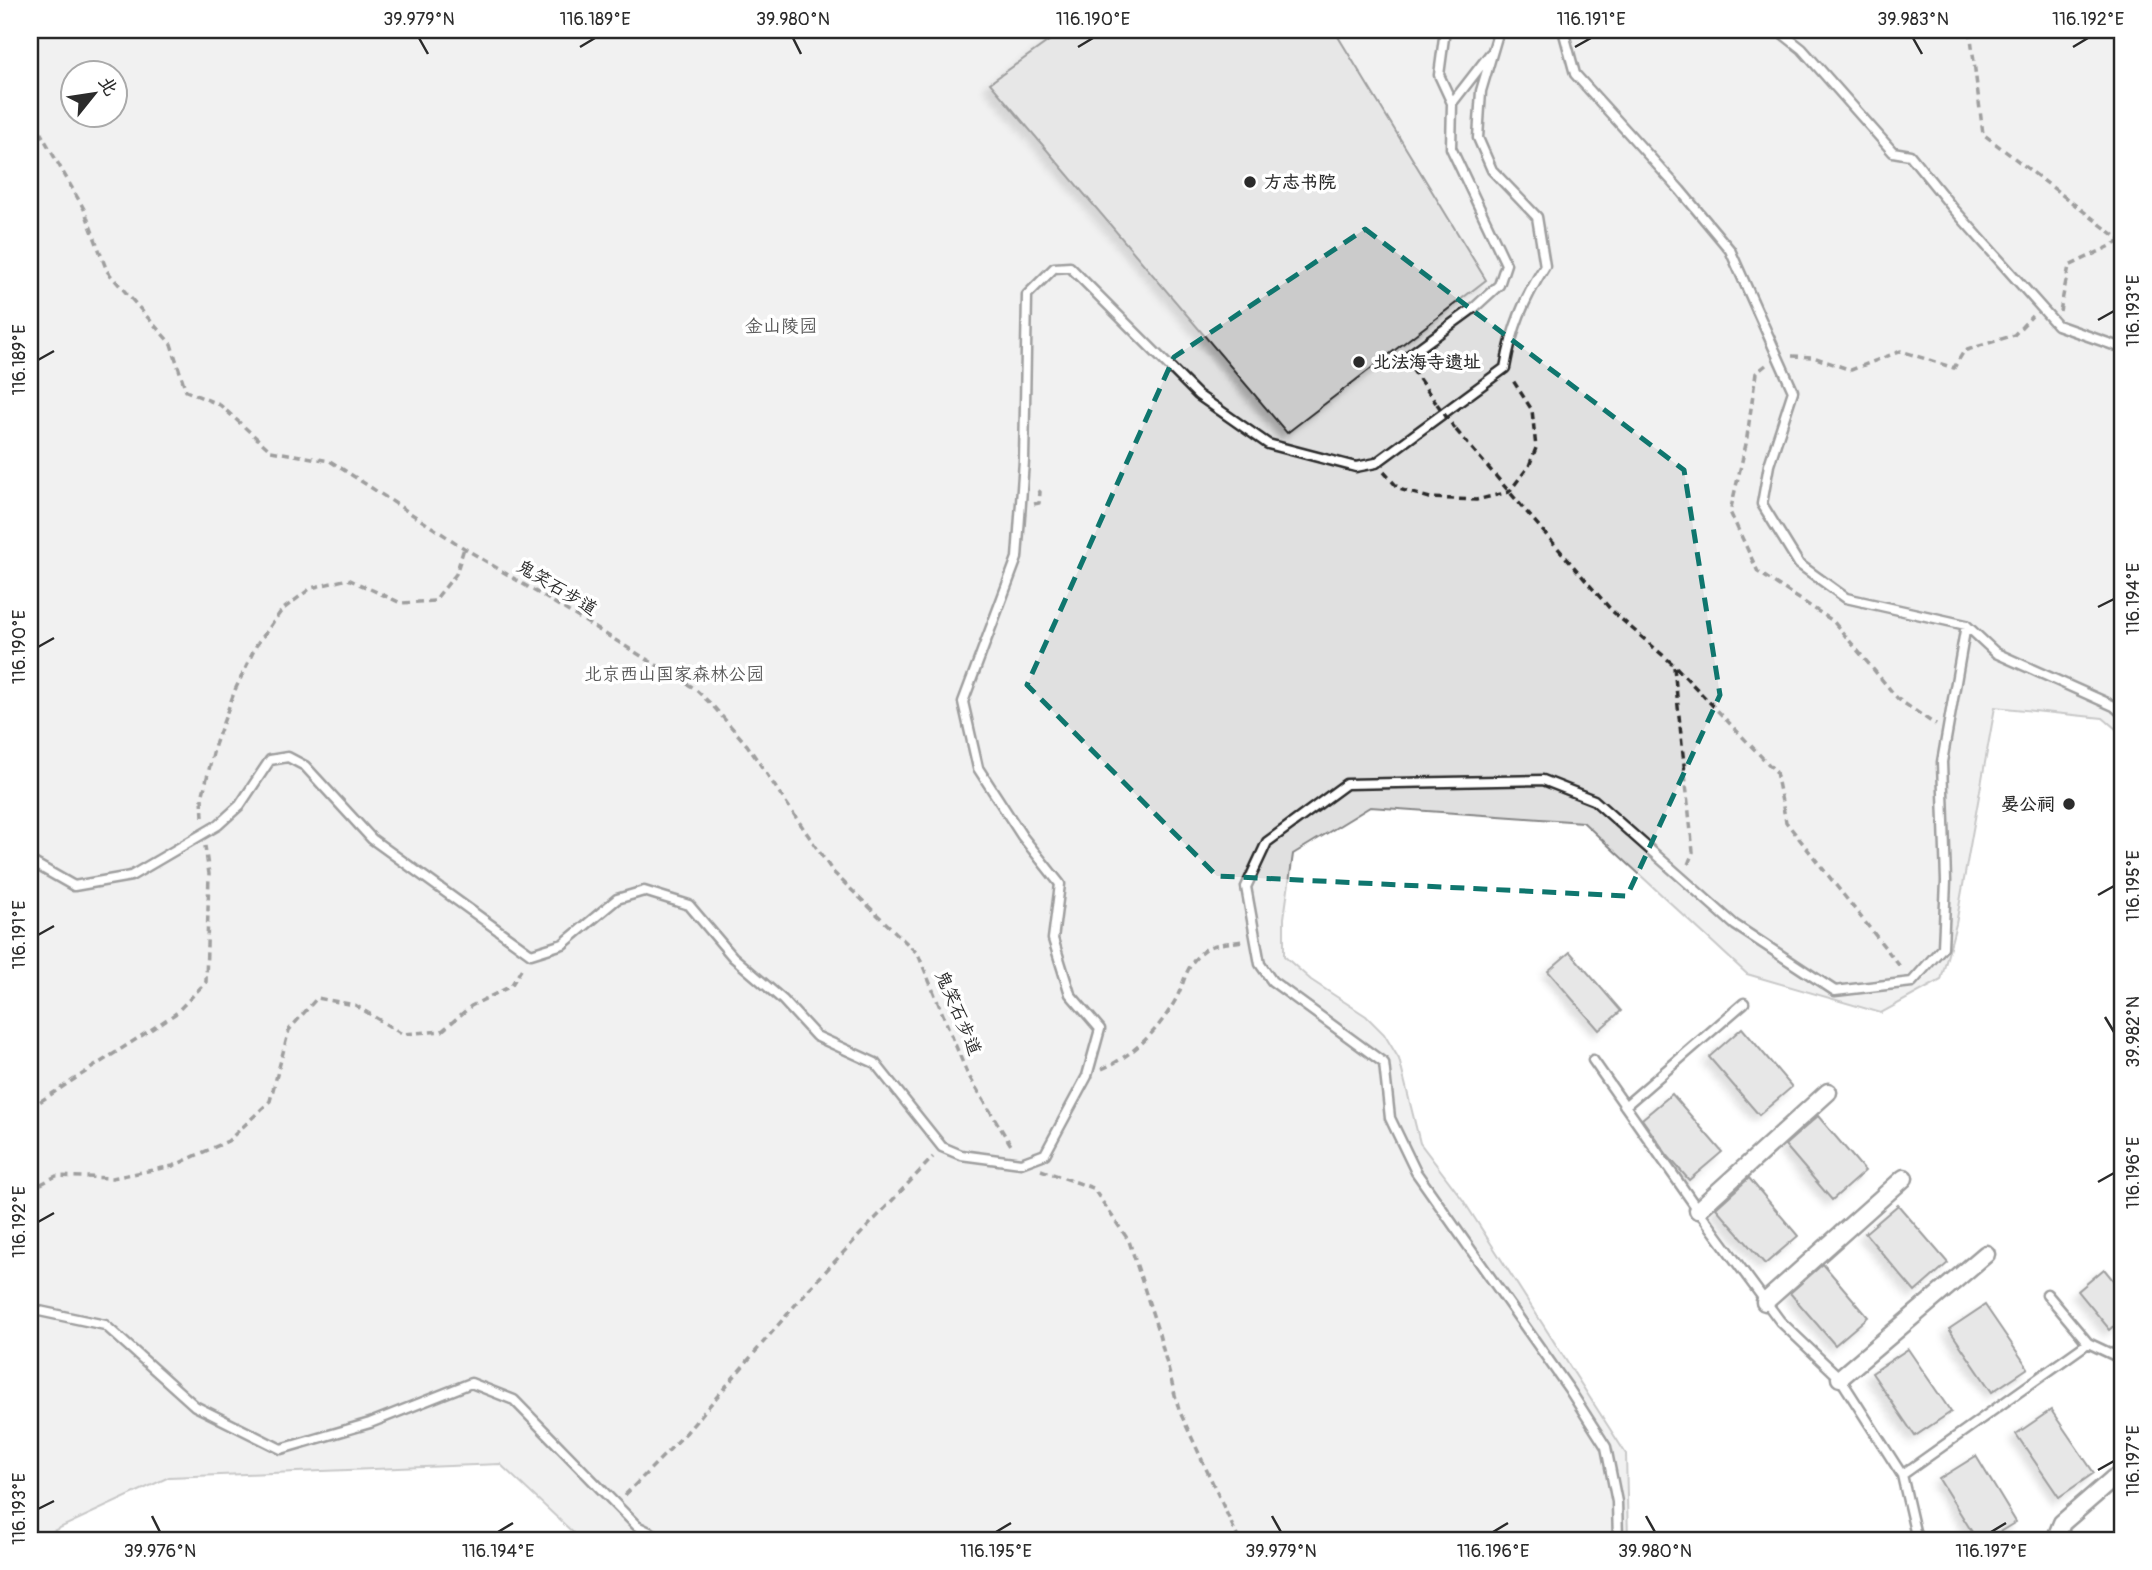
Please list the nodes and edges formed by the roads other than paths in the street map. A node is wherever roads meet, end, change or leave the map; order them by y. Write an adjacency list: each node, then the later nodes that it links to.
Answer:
1 (1445, 30): 10 (lane)
2 (1499, 30): 9 (lane)
3 (1563, 30): 13 (lane)
4 (1708, 30): 6 (lane)
5 (1793, 30): 8 (lane)
6 (1728, 31): 7 (lane)
7 (1780, 31): 8 (lane)
8 (1794, 44): 11 (lane)
9 (1493, 50): 10 (lane); 15 (lane)
10 (1452, 103): 12 (lane)
11 (2122, 348)
12 (1404, 359)
13 (1966, 625): 14 (lane); 32 (lane)
14 (2122, 713)
15 (30, 861)
16 (1744, 1003): 19 (lane)
17 (1593, 1060): 19 (lane)
18 (1828, 1091): 21 (street)
19 (1625, 1105): 21 (lane)
20 (1904, 1178): 24 (street)
21 (1698, 1210): 24 (lane)
22 (1986, 1254): 28 (street)
23 (2047, 1294): 26 (lane)
24 (1765, 1302): 28 (lane)
25 (30, 1309): 31 (lane)
26 (2088, 1343): 27 (lane); 29 (lane)
27 (2122, 1359)
28 (1840, 1378): 29 (lane)
29 (1902, 1475): 33 (lane)
30 (2114, 1478): 34 (street)
31 (666, 1540)
32 (1618, 1540)
33 (1917, 1540)
34 (2055, 1540)

